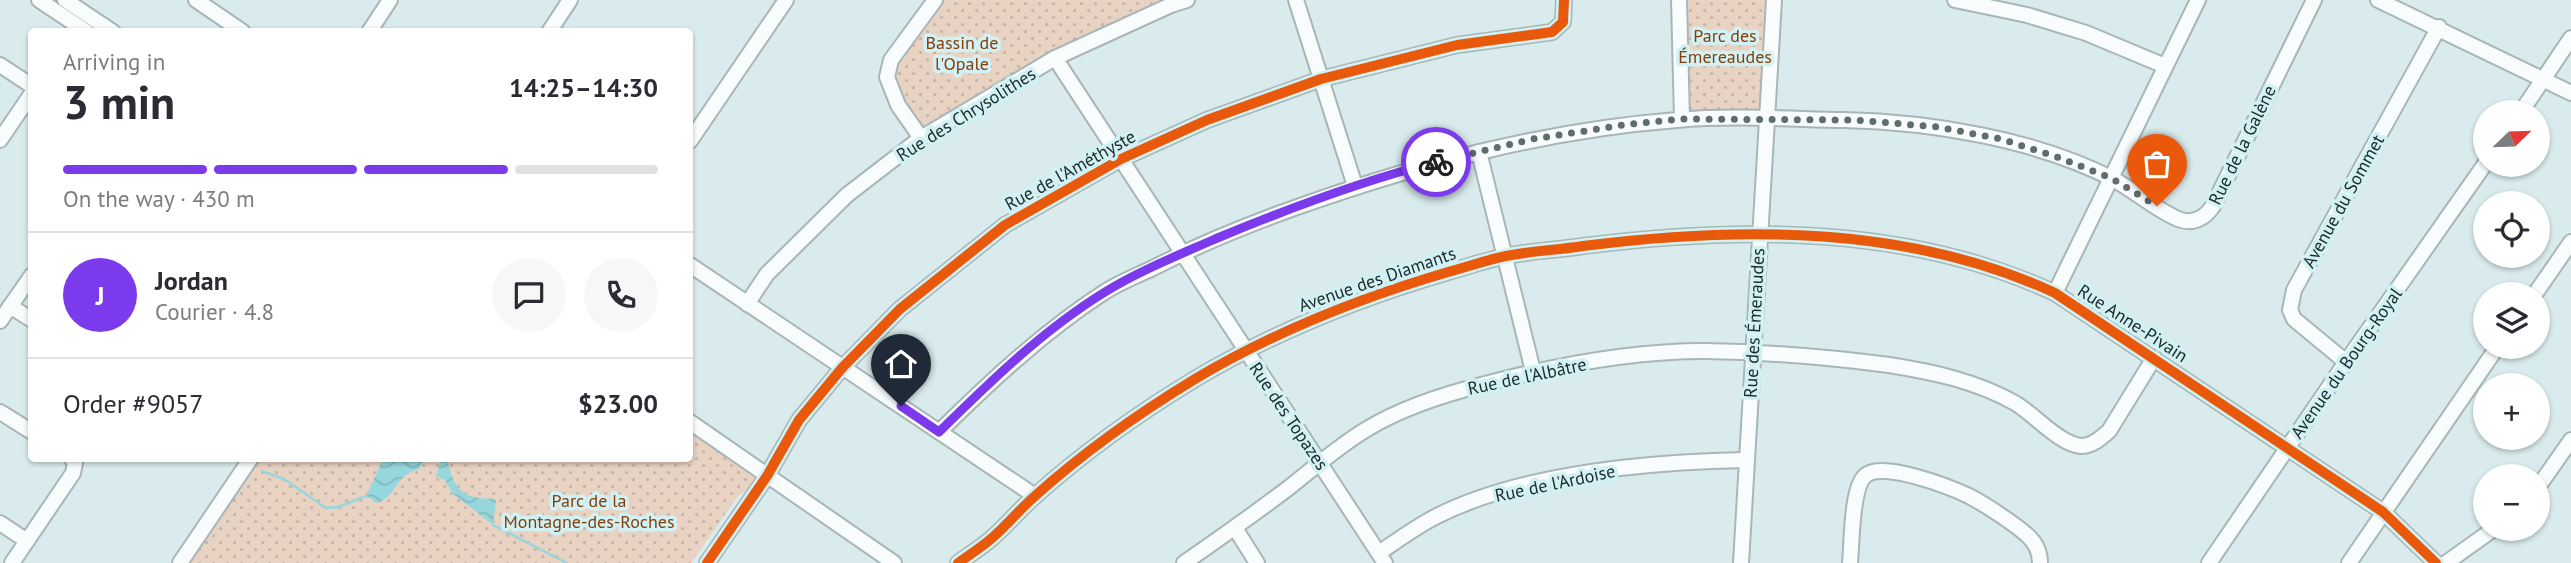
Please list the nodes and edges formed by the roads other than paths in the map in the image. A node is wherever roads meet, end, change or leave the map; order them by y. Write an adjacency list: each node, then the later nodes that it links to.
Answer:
1 (39, 0): 19 (street)
2 (65, 0): 20 (street)
3 (196, 0): 21 (street)
4 (570, 0): 23 (street)
5 (786, 0): 36 (street)
6 (935, 0): 37 (street)
7 (1187, 0): 17 (street, Rue des Chrysolithes)
8 (1296, 0): 28 (street)
9 (1564, 0): 28 (street, Rue de l'Améthyste)
10 (1679, 0): 35 (street)
11 (1774, 0): 34 (street, Rue des Émeraudes)
12 (1955, 0): 27 (street)
13 (2198, 0): 27 (street)
14 (2314, 0): 42 (street, Rue de la Galène)
15 (2378, 0): 18 (street)
16 (388, 1): 22 (street)
17 (1170, 2): 25 (street, Rue des Chrysolithes)
18 (2439, 27): 29 (street); 60 (street, Avenue du Sommet)
19 (81, 28)
20 (107, 28)
21 (237, 28)
22 (371, 28)
23 (552, 28)
24 (2571, 38): 29 (street)
25 (1055, 58): 37 (street, Rue des Chrysolithes); 40 (street, Rue des Topazes)
26 (0, 65): 30 (street)
27 (2165, 66): 42 (street)
28 (1321, 79): 40 (street, Rue de l'Améthyste); 43 (street)
29 (2544, 80): 31 (street); 33 (street)
30 (28, 83)
31 (2571, 93)
32 (28, 99): 38 (street)
33 (2530, 100)
34 (1766, 118): 35 (street, Rue de la Galène); 42 (street, Rue de la Galène); 44 (street, Rue des Émeraudes)
35 (1682, 119): 39 (street, Rue de la Galène)
36 (693, 137)
37 (922, 138): 52 (street, Rue des Chrysolithes)
38 (0, 140)
39 (1479, 152): 43 (street, Rue de la Galène); 47 (street)
40 (1121, 159): 46 (street, Rue des Topazes); 61 (street, Rue de l'Améthyste)
41 (2476, 177): 60 (street, Avenue du Bourg-Royal)
42 (2111, 178): 51 (street)
43 (1356, 186): 46 (street, Rue de la Galène)
44 (1759, 233): 47 (street, Avenue des Diamants); 51 (street, Rue Anne-Pivain); 57 (street, Rue des Émeraudes)
45 (2571, 242): 50 (street)
46 (1181, 254): 56 (street, Rue des Topazes); 66 (street, Rue de la Galène)
47 (1505, 256): 56 (street, Avenue des Diamants); 62 (street)
48 (693, 267): 52 (street)
49 (28, 281): 53 (street)
50 (2543, 282)
51 (2055, 293): 58 (street, Rue Anne-Pivain)
52 (747, 304): 61 (street)
53 (10, 306): 54 (street); 55 (street)
54 (28, 317)
55 (0, 321)
56 (1245, 351): 72 (street, Rue des Topazes); 75 (street, Avenue des Diamants)
57 (1752, 354): 58 (street, Rue de l'Albâtre); 62 (street, Rue de l'Albâtre); 69 (street, Rue des Émeraudes)
58 (2154, 358): 68 (street, Rue Anne-Pivain)
59 (2489, 359): 76 (street)
60 (2346, 362): 68 (street, Avenue du Bourg-Royal)
61 (842, 368): 66 (street); 74 (street, Rue de l'Améthyste)
62 (1533, 371): 72 (street, Rue de l'Albâtre)
63 (0, 412): 65 (street)
64 (693, 424): 74 (street)
65 (28, 430)
66 (939, 432): 75 (street)
67 (2571, 440): 73 (street)
68 (2288, 447): 76 (street, Rue Anne-Pivain); 94 (street, Avenue du Bourg-Royal)
69 (1745, 460): 82 (street, Rue de l'Ardoise); 91 (street, Rue des Émeraudes)
70 (74, 462): 80 (street)
71 (248, 462): 84 (street)
72 (1319, 462): 78 (street, Rue de l'Albâtre); 82 (street, Rue des Topazes)
73 (2550, 471)
74 (767, 475): 85 (street, Rue de l'Améthyste); 86 (street)
75 (1035, 496): 79 (street, Avenue des Diamants)
76 (2383, 512): 95 (street); 96 (street, Rue Anne-Pivain)
77 (0, 523): 80 (street)
78 (1235, 528): 89 (street, Rue de l'Albâtre); 90 (street)
79 (990, 540): 87 (street, Avenue des Diamants); 88 (street, Avenue des Diamants)
80 (27, 541): 83 (street)
81 (2477, 541): 97 (street)
82 (1382, 558)
83 (12, 563)
84 (180, 563)
85 (707, 563)
86 (894, 563)
87 (958, 563)
88 (978, 563)
89 (1184, 563)
90 (1257, 563)
91 (1741, 563)
92 (1850, 563): 93 (street)
93 (2040, 563)
94 (2209, 563)
95 (2349, 563)
96 (2436, 563)
97 (2446, 563)

